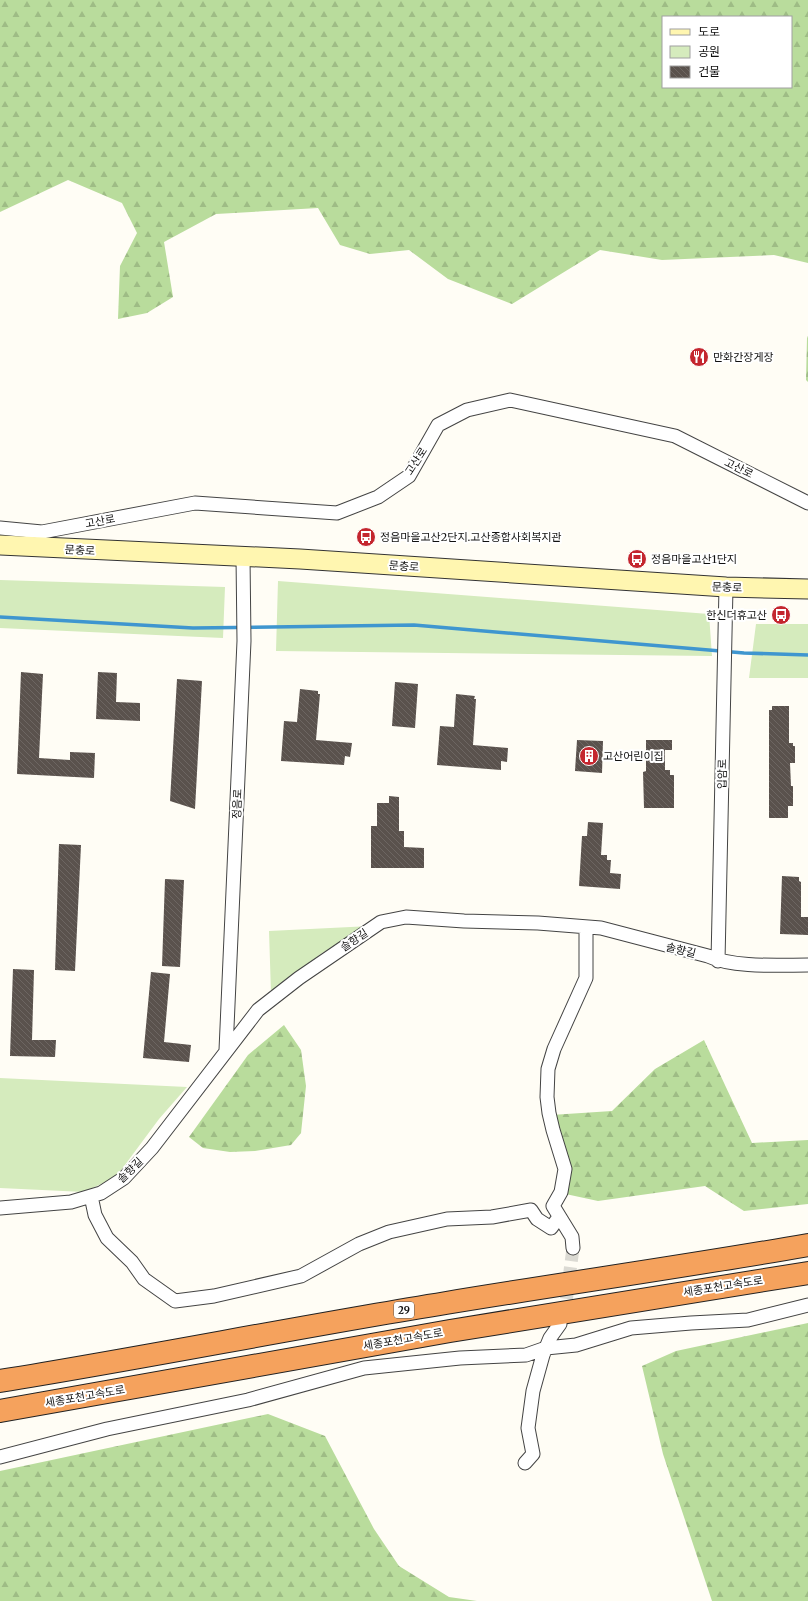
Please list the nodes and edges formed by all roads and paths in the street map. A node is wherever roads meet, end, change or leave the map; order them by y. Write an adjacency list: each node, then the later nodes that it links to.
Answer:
1 (808, 503): 2 (street, 고산로)
2 (0, 528)
3 (0, 545): 4 (street, 문충로)
4 (243, 557): 5 (street, 문충로); 10 (street, 정음로)
5 (726, 587): 6 (street, 문충로); 8 (street, 입암로)
6 (808, 589)
7 (586, 928): 8 (street, 솔향길); 10 (street, 솔향길); 13 (street)
8 (718, 961): 9 (street, 솔향길)
9 (808, 965)
10 (226, 1050): 11 (street, 솔향길)
11 (91, 1196): 12 (street, 솔향길); 13 (street)
12 (0, 1208)
13 (559, 1217): 15 (street)
14 (808, 1245): 20 (highway, 29)
15 (573, 1248)
16 (808, 1272): 21 (highway, 세종포천고속도로)
17 (808, 1305): 19 (street)
18 (560, 1324): 19 (street)
19 (546, 1348): 22 (street); 23 (street)
20 (0, 1381)
21 (0, 1411)
22 (0, 1457)
23 (525, 1462)

